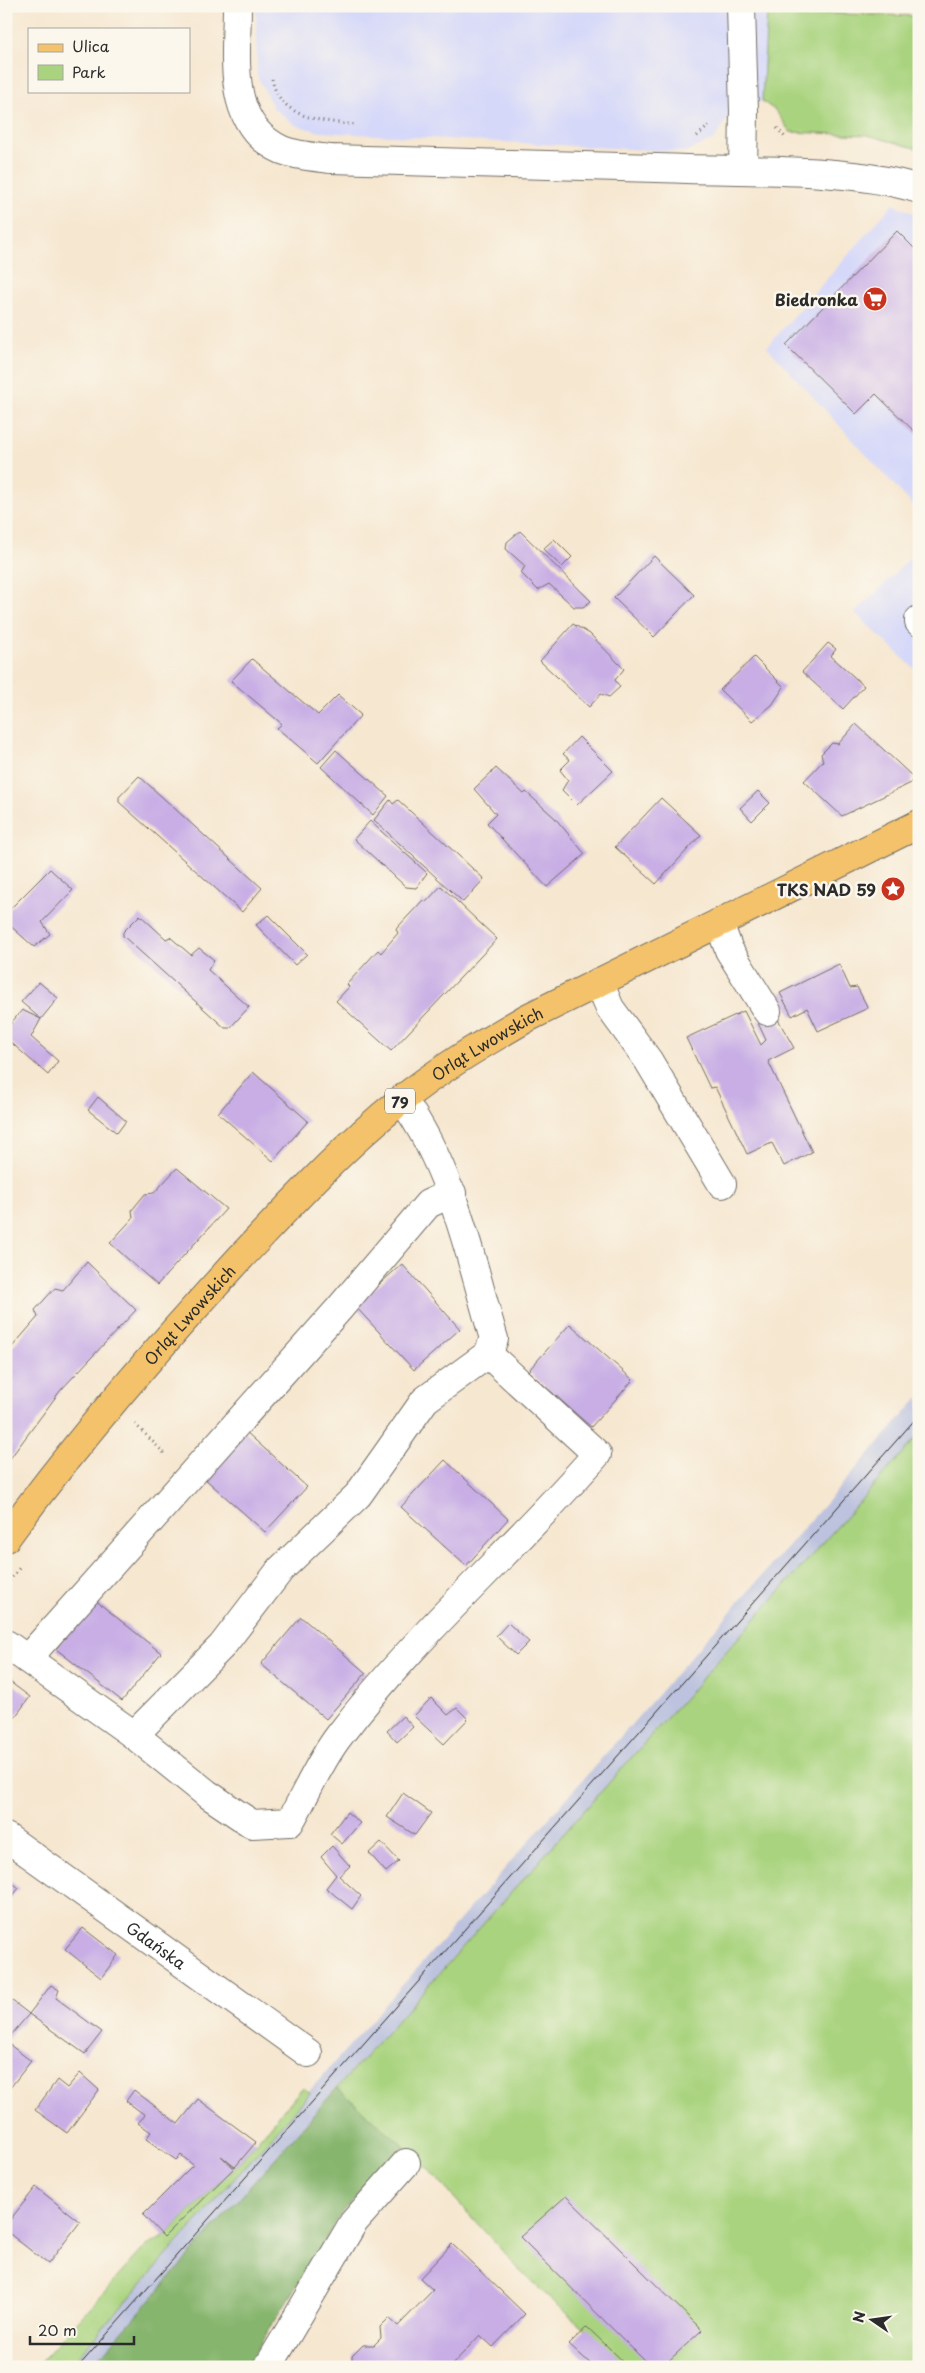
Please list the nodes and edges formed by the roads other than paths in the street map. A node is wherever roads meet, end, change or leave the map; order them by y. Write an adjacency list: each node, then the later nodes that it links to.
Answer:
1 (237, 6): 3 (street)
2 (742, 6): 3 (street)
3 (743, 170): 4 (street)
4 (919, 189)
5 (919, 824): 6 (main road, Orląt Lwowskich / 79)
6 (719, 923): 7 (main road, Orląt Lwowskich / 79); 8 (street)
7 (599, 982): 9 (main road, Orląt Lwowskich / 79); 10 (street)
8 (767, 1011)
9 (402, 1099): 11 (street); 13 (main road, Orląt Lwowskich / 79)
10 (722, 1184)
11 (452, 1193): 12 (street); 14 (street)
12 (488, 1354): 15 (street); 15 (street)
13 (6, 1538)
14 (16, 1652): 15 (street)
15 (134, 1735)
16 (6, 1837): 17 (street, Gdańska)
17 (308, 2053)
18 (406, 2163): 19 (street)
19 (268, 2367)

